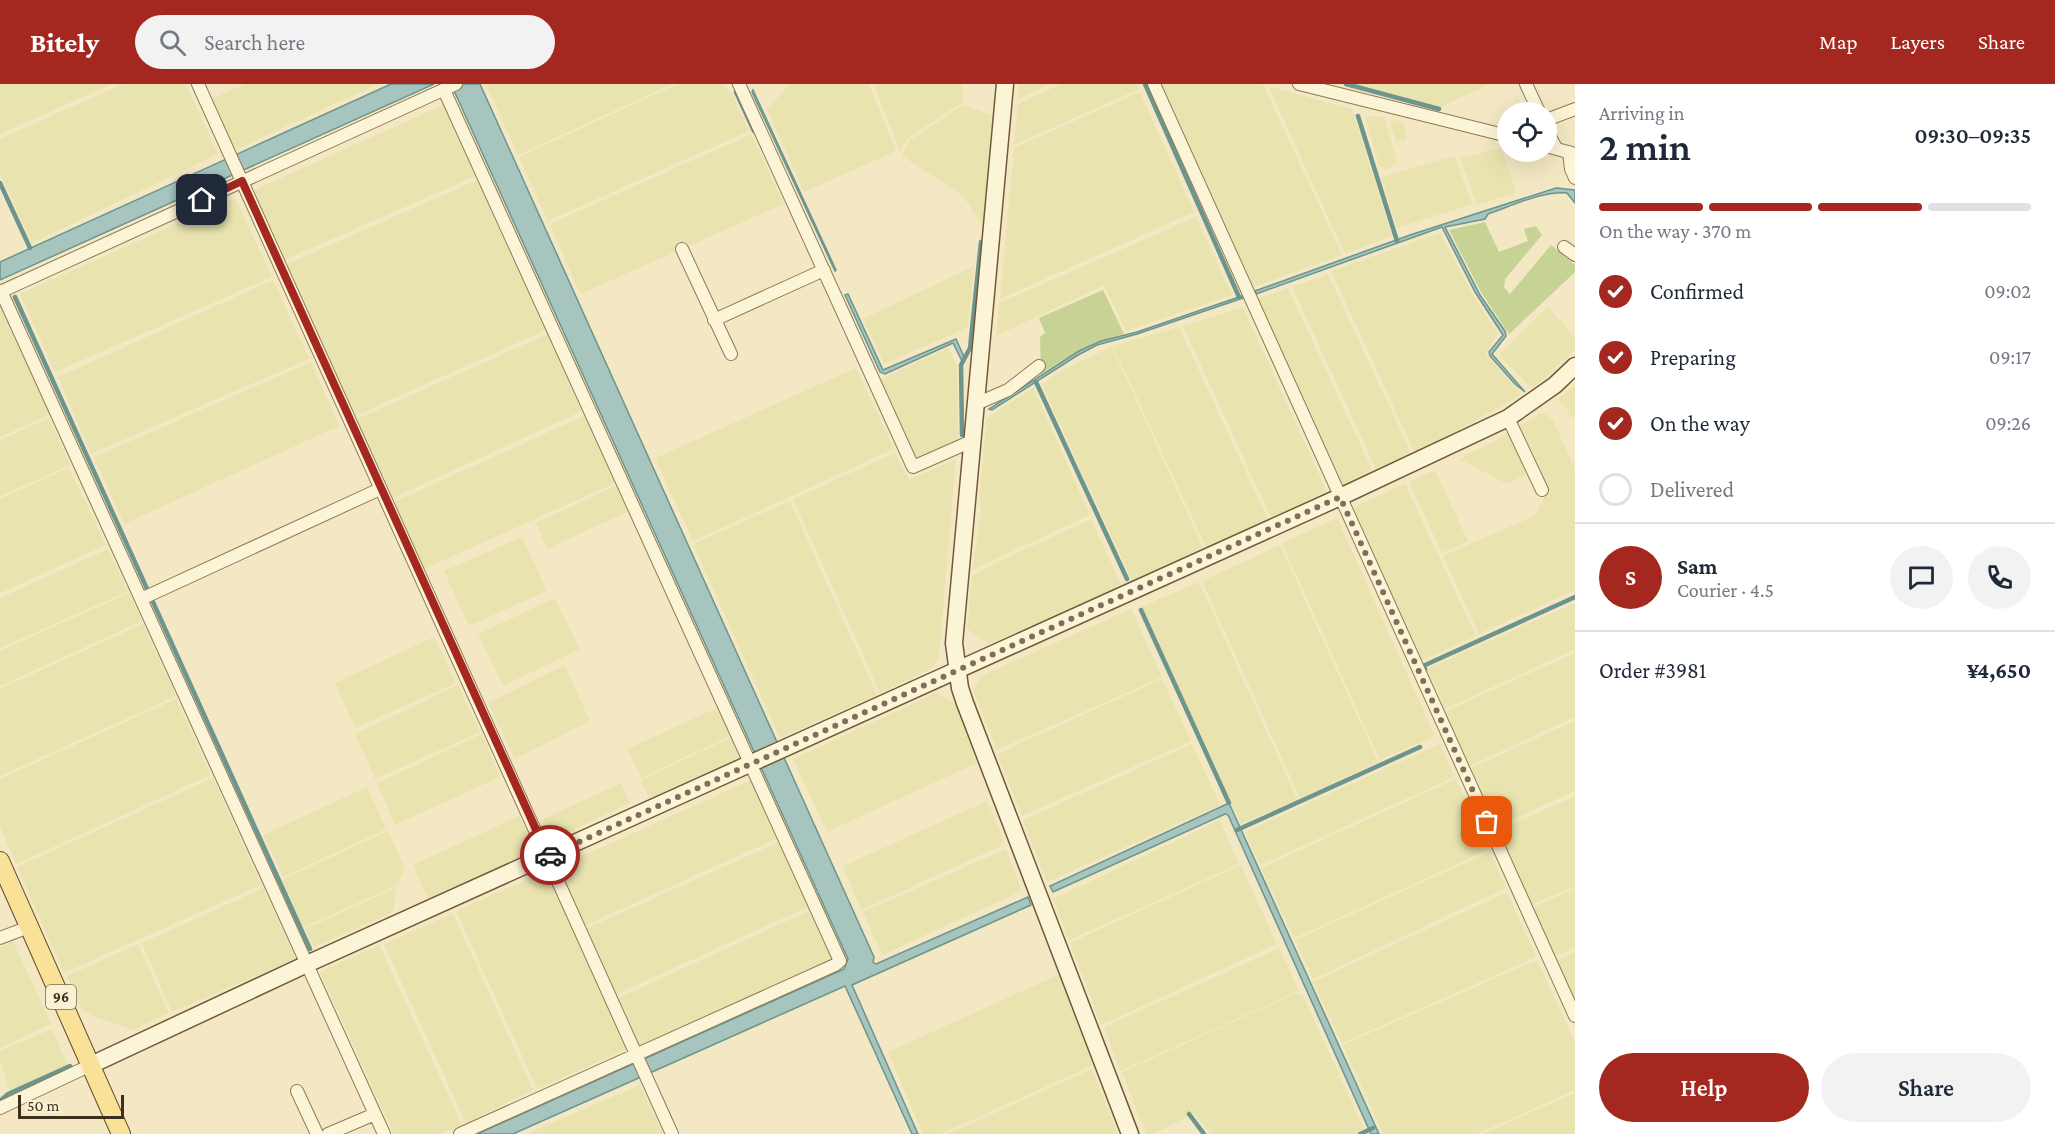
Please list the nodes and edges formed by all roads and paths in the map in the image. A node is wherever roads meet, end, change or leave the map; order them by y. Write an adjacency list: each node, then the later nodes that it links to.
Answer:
1 (198, 84): 16 (street)
2 (456, 84): 8 (street)
3 (739, 84): 20 (street)
4 (1005, 84): 26 (street)
5 (1154, 84): 31 (street)
6 (1299, 84): 12 (street)
7 (1526, 84): 9 (street)
8 (444, 90): 16 (street); 34 (street)
9 (1534, 102)
10 (1575, 109): 11 (street)
11 (1557, 116)
12 (1497, 133)
13 (1557, 149): 14 (street)
14 (1572, 153): 15 (street)
15 (1575, 178)
16 (242, 181): 21 (street); 29 (street)
17 (1564, 247): 19 (street)
18 (682, 249): 22 (street)
19 (1575, 255)
20 (824, 270): 22 (street); 28 (street)
21 (1, 292): 32 (street)
22 (714, 320): 23 (street)
23 (730, 354)
24 (1039, 366): 26 (street)
25 (1575, 366): 27 (street)
26 (976, 404): 28 (street)
27 (1508, 418): 30 (street); 31 (street)
28 (972, 441): 33 (street)
29 (380, 489): 32 (street); 35 (street)
30 (1542, 490)
31 (1340, 497): 33 (street); 40 (street)
32 (141, 599): 39 (street)
33 (957, 670): 34 (street); 52 (street)
34 (754, 763): 35 (street); 41 (street)
35 (548, 856): 39 (street); 41 (street)
36 (0, 861): 37 (main road, 96)
37 (29, 927): 38 (street); 42 (main road, 96)
38 (0, 938)
39 (307, 964): 42 (street); 45 (street)
40 (1575, 1016)
41 (636, 1054): 50 (street); 51 (street)
42 (91, 1065): 44 (street); 46 (main road, 96)
43 (297, 1091): 47 (street)
44 (0, 1106)
45 (375, 1114): 48 (street); 49 (street)
46 (121, 1134)
47 (317, 1134)
48 (328, 1134)
49 (384, 1134)
50 (460, 1134)
51 (672, 1134)
52 (1130, 1134)

